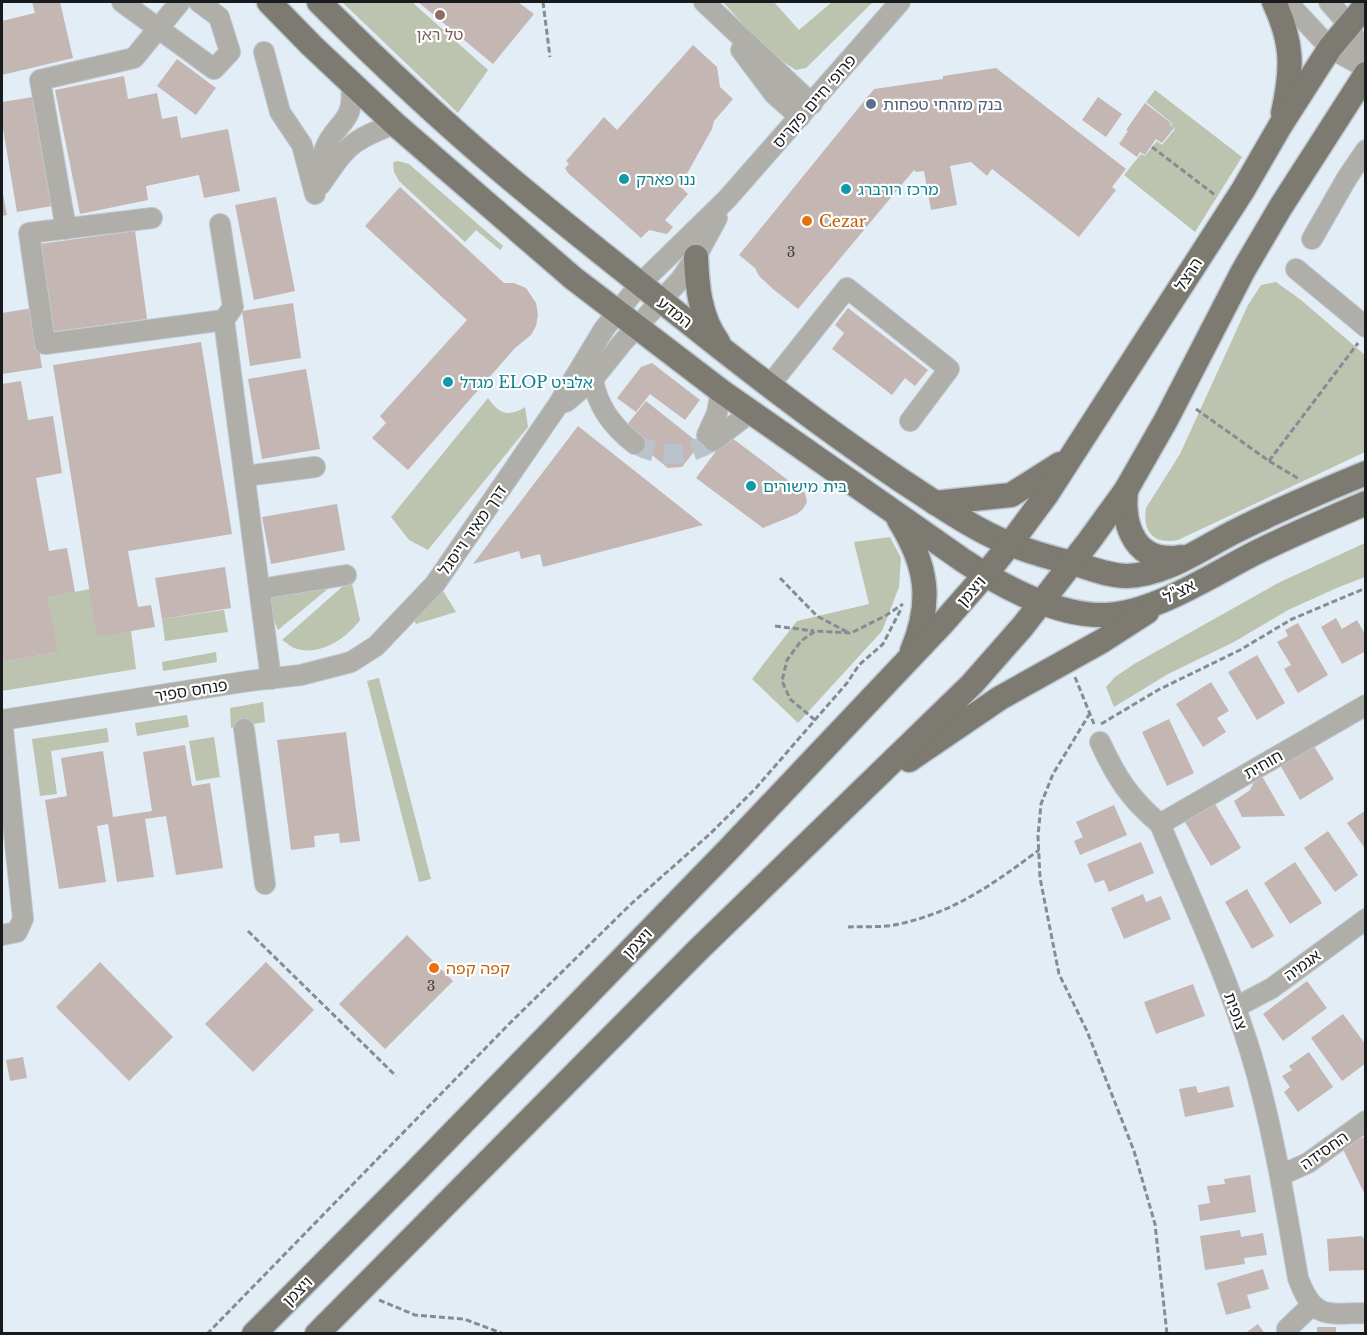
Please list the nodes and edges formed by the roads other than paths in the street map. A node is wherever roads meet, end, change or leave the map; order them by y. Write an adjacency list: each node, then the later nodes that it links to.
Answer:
1 (122, 2): 13 (street)
2 (180, 2): 13 (street)
3 (199, 2): 13 (street)
4 (269, 2): 19 (main road, המדע)
5 (319, 2): 34 (main road, המדע)
6 (704, 2): 20 (street)
7 (900, 2): 20 (street, פרופ׳ חיים פקריס)
8 (1274, 2): 23 (main road)
9 (1287, 2): 14 (street)
10 (1329, 2): 12 (street)
11 (1365, 4): 12 (main road, הרצל)
12 (1348, 25): 14 (main road, הרצל); 16 (street)
13 (158, 28): 30 (street)
14 (1330, 48): 17 (street); 23 (main road, הרצל)
15 (264, 52): 24 (street)
16 (1365, 62)
17 (1365, 68)
18 (1365, 74): 53 (main road)
19 (351, 83): 22 (main road, המדע); 26 (street)
20 (806, 111): 27 (street, פרופ׳ חיים פקריס)
21 (332, 117): 24 (street)
22 (395, 124): 26 (street); 36 (main road, המדע)
23 (1280, 126): 49 (main road, הרצל)
24 (302, 145): 26 (street)
25 (1365, 150): 31 (street)
26 (315, 194)
27 (727, 200): 32 (street, פרופ׳ חיים פקריס); 34 (street, פרופ׳ חיים פקריס)
28 (152, 218): 30 (street)
29 (220, 224): 37 (street)
30 (66, 229): 37 (street)
31 (1312, 239)
32 (696, 257): 35 (street, פרופ׳ חיים פקריס); 40 (main road)
33 (1296, 269): 39 (street)
34 (640, 284): 35 (main road, המדע); 36 (street, פרופ׳ חיים פקריס)
35 (661, 302): 38 (street, פרופ׳ חיים פקריס); 40 (main road, המדע)
36 (617, 312): 38 (main road, המדע); 44 (street, דרך מאיר וייסגל)
37 (225, 320): 52 (street)
38 (638, 327): 41 (street, דרך מאיר וייסגל); 43 (main road, המדע)
39 (1362, 335)
40 (738, 363): 42 (main road, המדע)
41 (593, 379): 44 (street, דרך מאיר וייסגל); 46 (street)
42 (769, 386): 47 (street); 54 (main road, המדע)
43 (721, 391): 45 (main road, המדע); 45 (street)
44 (564, 403): 46 (street); 65 (street, דרך מאיר וייסגל)
45 (751, 412): 56 (main road, המדע)
46 (607, 415): 48 (street)
47 (910, 421)
48 (635, 444)
49 (1072, 455): 54 (main road); 57 (main road, הרצל)
50 (315, 467): 52 (street)
51 (1365, 473): 58 (main road, אצ"ל)
52 (245, 476): 62 (street)
53 (1126, 490): 58 (main road); 59 (main road)
54 (935, 503): 57 (main road, המדע)
55 (1365, 503): 63 (main road, אצ"ל)
56 (895, 513): 61 (main road, המדע); 66 (main road)
57 (1010, 544): 59 (main road, המדע); 61 (main road, ויצמן)
58 (1200, 550): 59 (main road, אצ"ל)
59 (1071, 563): 64 (main road)
60 (346, 575): 62 (street)
61 (985, 575): 64 (main road, אצ"ל); 66 (main road, ויצמן)
62 (260, 589): 67 (street)
63 (1164, 600): 64 (main road, אצ"ל); 72 (main road)
64 (1042, 602): 72 (main road)
65 (376, 646): 67 (street, פנחס ספיר)
66 (908, 659): 83 (main road, ויצמן)
67 (271, 679): 69 (street, פנחס ספיר)
68 (1365, 705): 73 (street, חוחית)
69 (2, 720): 76 (street)
70 (244, 729): 74 (street)
71 (1101, 742): 73 (street, צופית)
72 (850, 800): 84 (main road)
73 (1160, 824): 77 (street, צופית)
74 (265, 884)
75 (1365, 919): 77 (street, אגמיה)
76 (2, 935)
77 (1236, 1007): 79 (street, צופית)
78 (1365, 1120): 79 (street, החסידה)
79 (1281, 1175): 80 (street, צופית)
80 (1311, 1306): 81 (street); 82 (street)
81 (1365, 1313)
82 (1287, 1329)
83 (254, 1334)
84 (317, 1334)

